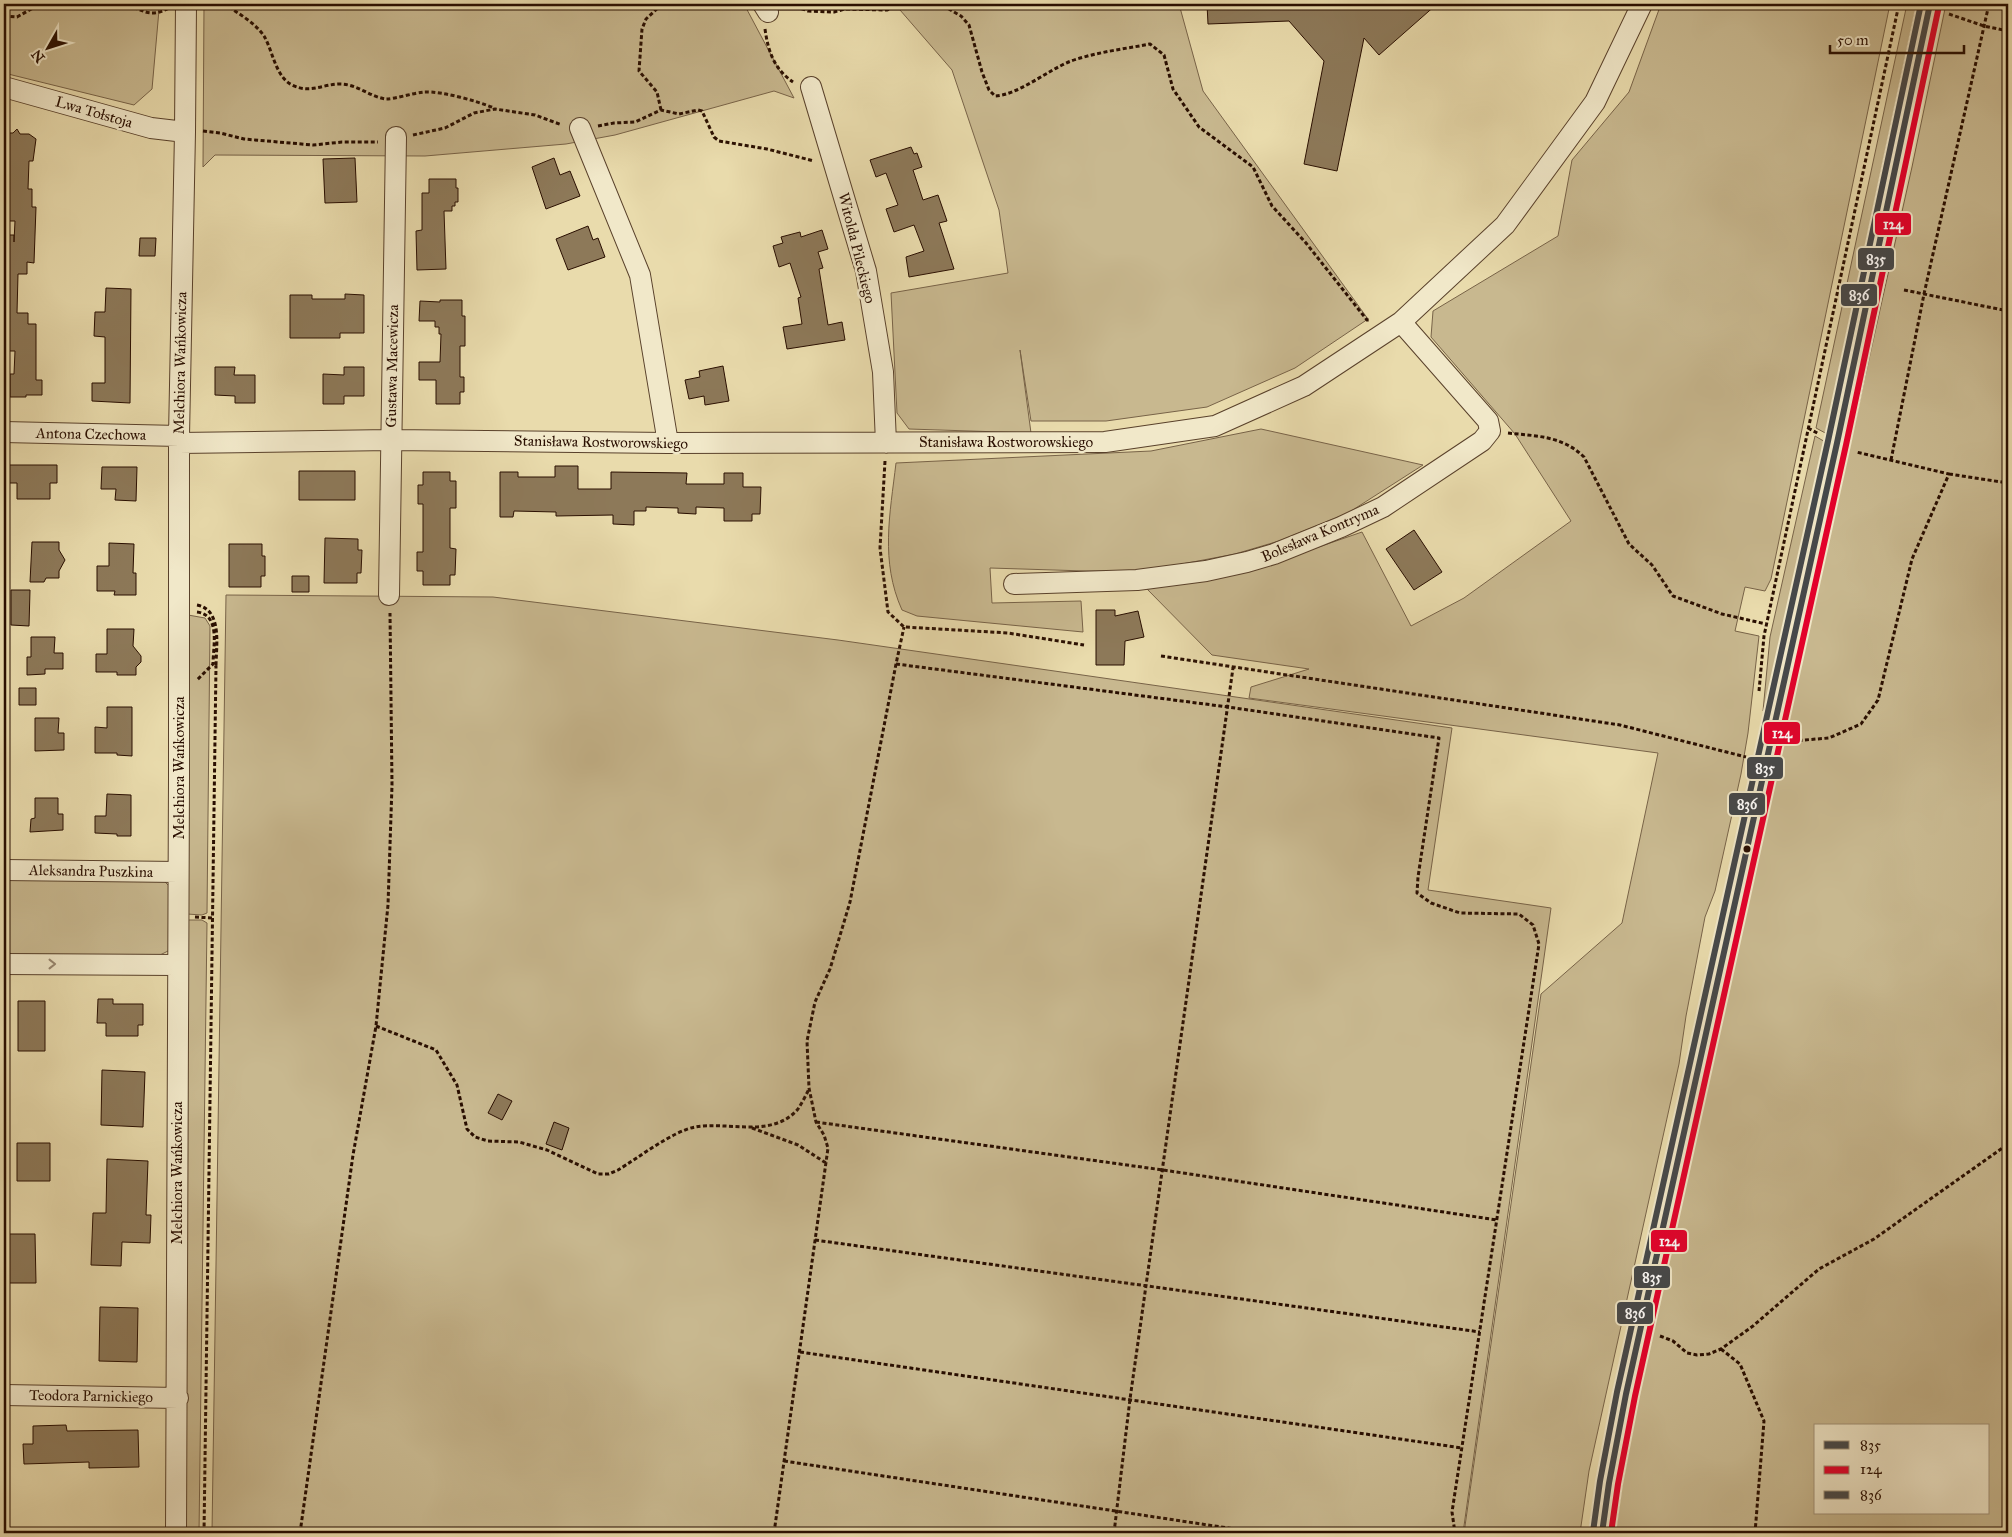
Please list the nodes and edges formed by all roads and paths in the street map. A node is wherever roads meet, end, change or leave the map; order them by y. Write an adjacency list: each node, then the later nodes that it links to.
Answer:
1 (40, 4): 10 (path)
2 (120, 4): 6 (path)
3 (662, 4): 16 (path)
4 (1642, 4): 24 (street, Stanisława Rostworowskiego)
5 (1989, 4): 11 (path)
6 (180, 5): 18 (street, Melchiora Wańkowicza)
7 (1930, 6): 11 (path); 32 (street)
8 (229, 8): 15 (path)
9 (765, 8): 14 (path); 24 (path)
10 (4, 16)
11 (1984, 26): 12 (path); 22 (path)
12 (2008, 31)
13 (4, 87): 18 (street, Lwa Tołstoja)
14 (811, 87): 20 (street, Witolda Pileckiego)
15 (495, 109): 17 (path); 19 (path)
16 (661, 110): 17 (path); 20 (path)
17 (580, 128): 31 (street)
18 (185, 130): 19 (path); 28 (street, Melchiora Wańkowicza)
19 (396, 137): 29 (street, Gustawa Macewicza)
20 (833, 157): 30 (street, Witolda Pileckiego)
21 (1904, 290): 22 (path)
22 (1924, 294): 23 (path); 33 (path)
23 (2008, 311)
24 (1401, 322): 26 (street); 30 (street, Stanisława Rostworowskiego)
25 (1808, 428): 32 (path)
26 (1490, 431): 36 (street, Bolesława Kontryma); 38 (path)
27 (4, 432): 28 (street, Antona Czechowa)
28 (179, 439): 29 (street, Stanisława Rostworowskiego); 48 (street, Melchiora Wańkowicza)
29 (390, 440): 31 (street, Stanisława Rostworowskiego); 37 (street, Gustawa Macewicza)
30 (886, 443): 31 (street, Stanisława Rostworowskiego); 39 (path)
31 (668, 444)
32 (1837, 444): 33 (path); 46 (street)
33 (1891, 460): 34 (path)
34 (1949, 474): 35 (path); 46 (path)
35 (2008, 484)
36 (1014, 584)
37 (389, 595): 51 (path)
38 (1766, 624)
39 (904, 627): 40 (path); 43 (path)
40 (1084, 645)
41 (1161, 656): 44 (path)
42 (213, 664): 72 (path)
43 (896, 664): 45 (path); 52 (path)
44 (1233, 668): 45 (path); 46 (path)
45 (1228, 707): 57 (path); 58 (path)
46 (1769, 752): 61 (street)
47 (4, 870): 48 (street, Aleksandra Puszkina)
48 (178, 872): 50 (street, Melchiora Wańkowicza)
49 (4, 964): 50 (street, one-way to 50)
50 (177, 965): 66 (street, Melchiora Wańkowicza)
51 (376, 1026): 54 (path); 73 (path)
52 (810, 1088): 53 (path); 54 (path)
53 (816, 1122): 56 (path); 57 (path)
54 (752, 1128): 56 (path)
55 (2008, 1144): 63 (path)
56 (826, 1163): 59 (path)
57 (1163, 1170): 58 (path); 60 (path)
58 (1497, 1220): 62 (path)
59 (815, 1240): 60 (path); 64 (path)
60 (1146, 1284): 62 (path); 67 (path)
61 (1641, 1330): 63 (path); 78 (street)
62 (1480, 1332): 68 (path)
63 (1721, 1348): 79 (path)
64 (800, 1352): 67 (path); 69 (path)
65 (4, 1394): 66 (street, Teodora Parnickiego)
66 (178, 1398): 71 (street, Melchiora Wańkowicza)
67 (1130, 1399): 68 (path); 70 (path)
68 (1462, 1448): 77 (path)
69 (784, 1461): 70 (path); 74 (path)
70 (1117, 1512): 75 (path); 76 (path)
71 (176, 1533)
72 (204, 1533)
73 (300, 1533)
74 (774, 1533)
75 (1114, 1533)
76 (1261, 1533)
77 (1455, 1533)
78 (1602, 1533)
79 (1754, 1533)

